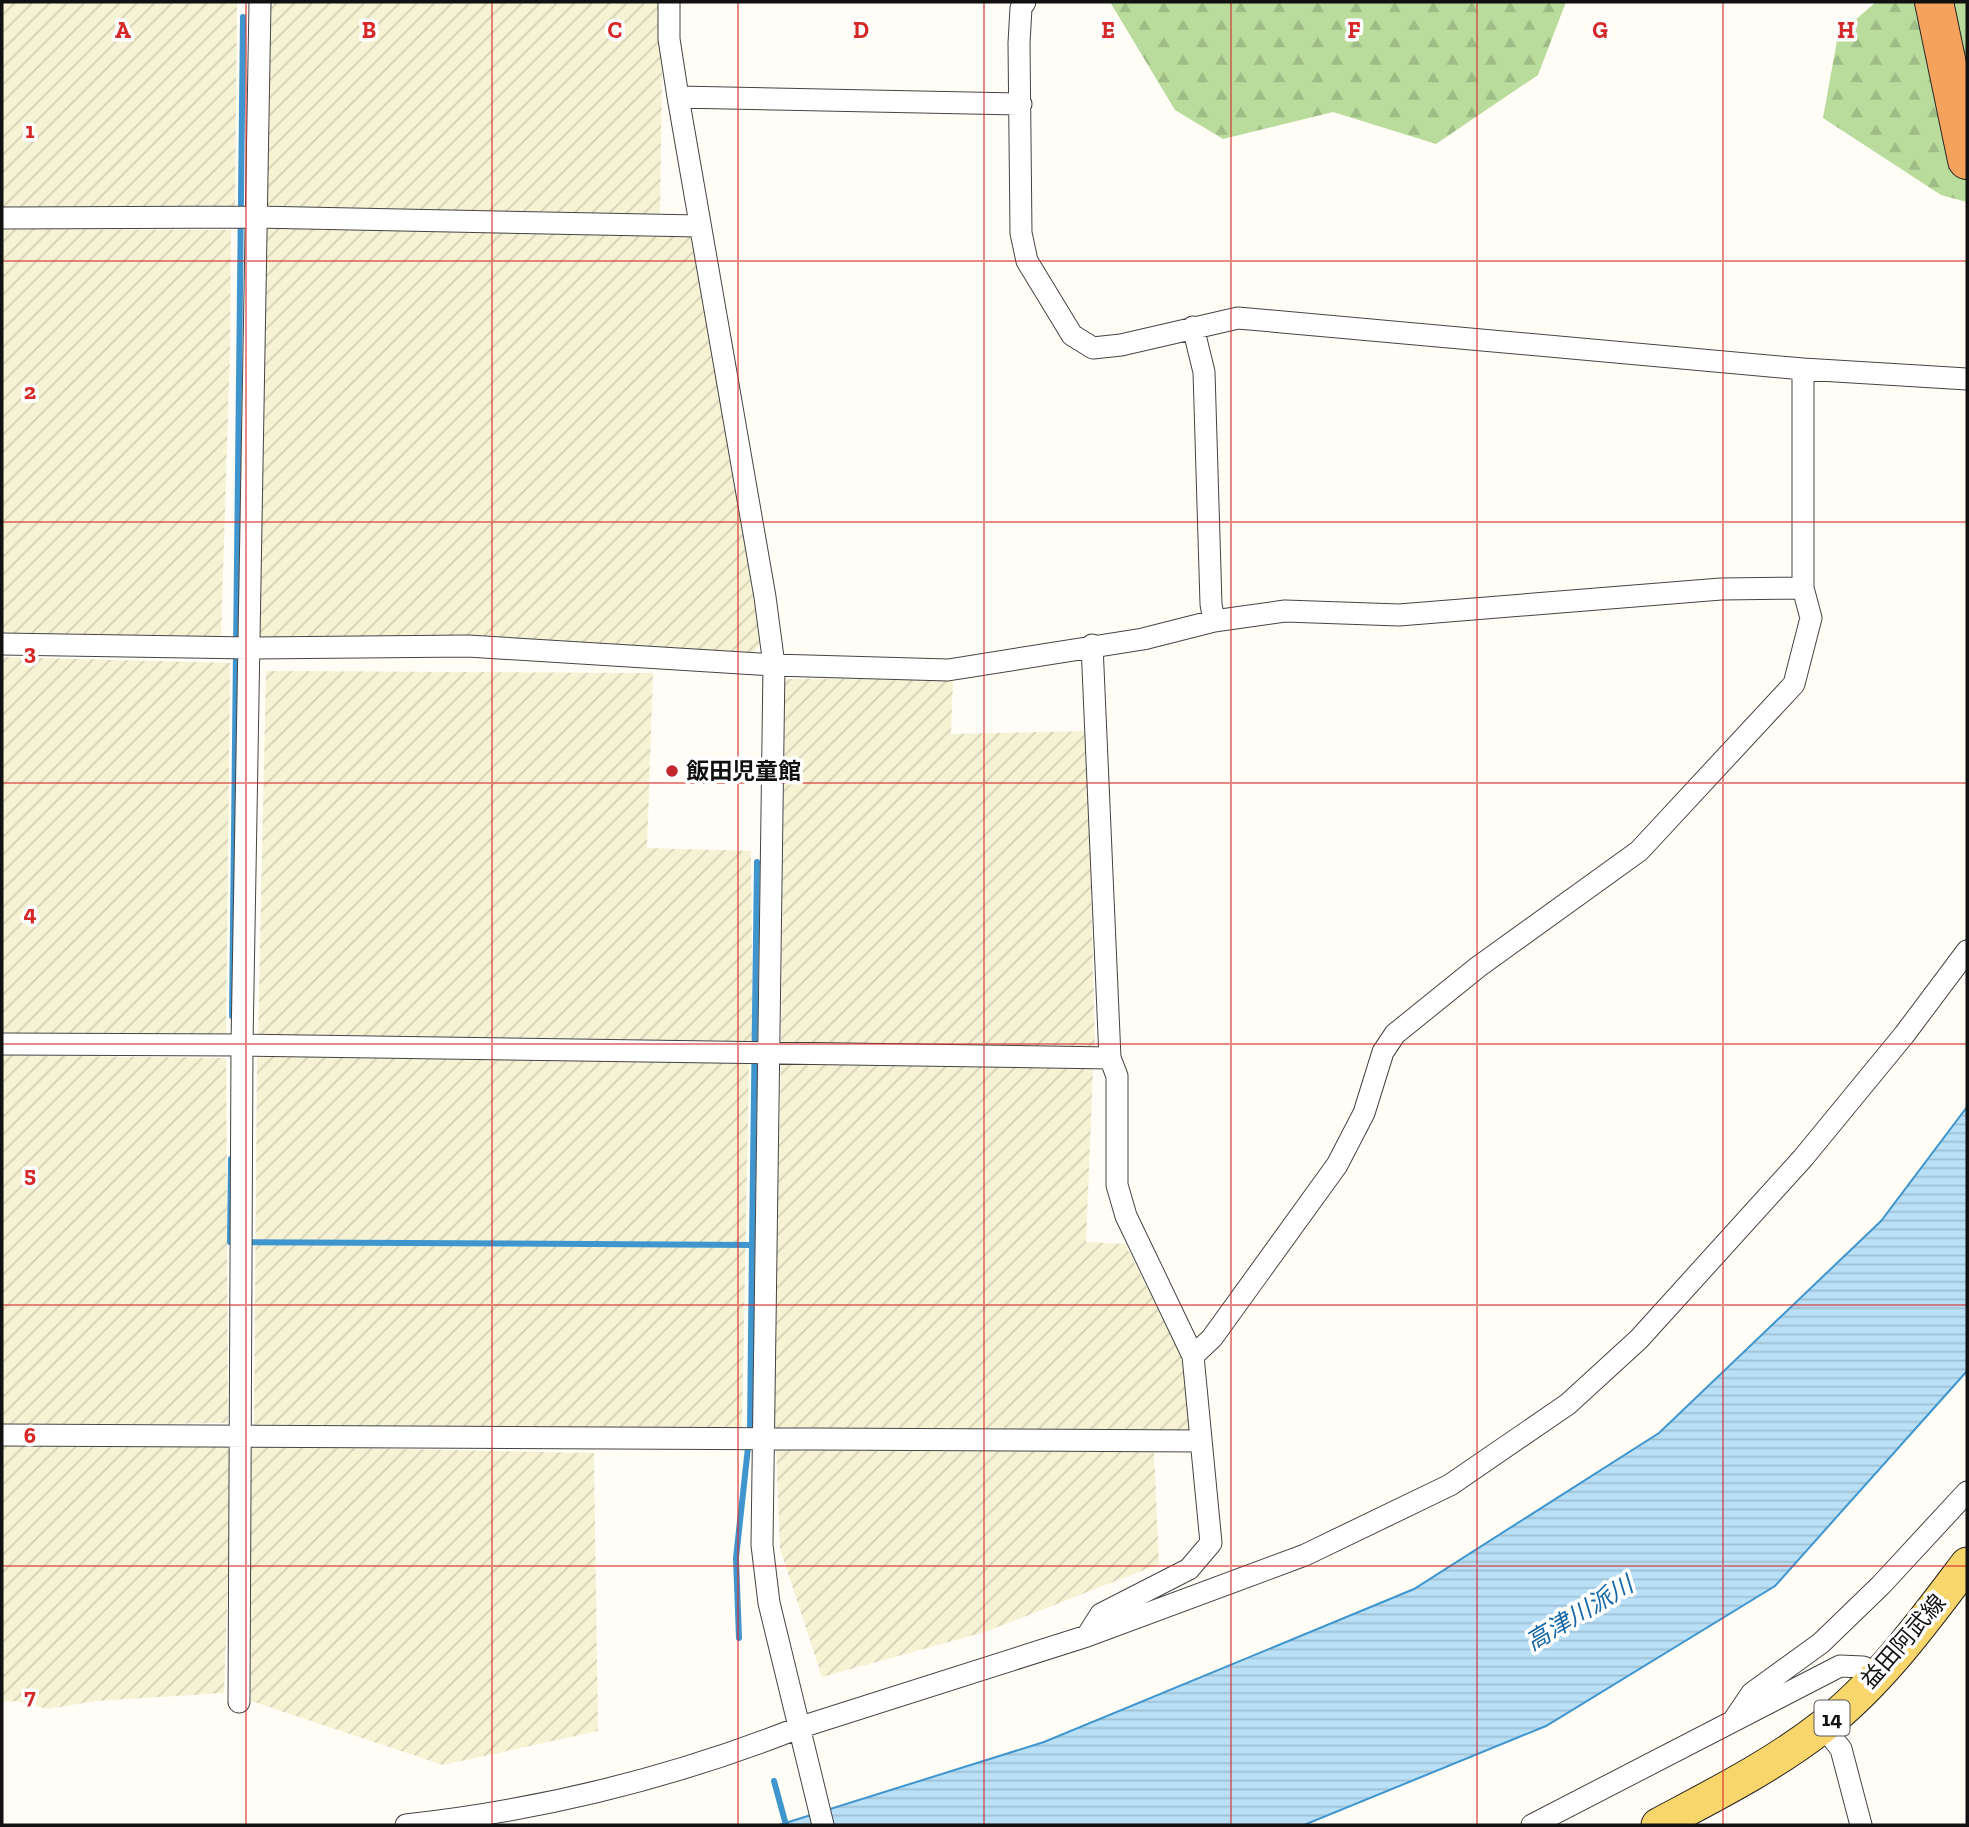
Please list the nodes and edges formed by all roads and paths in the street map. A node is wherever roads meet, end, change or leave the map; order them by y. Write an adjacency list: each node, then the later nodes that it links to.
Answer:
1 (260, 2): 10 (street)
2 (669, 2): 7 (street)
3 (1025, 2): 8 (street)
4 (1934, 2): 9 (highway)
5 (1952, 2): 6 (highway)
6 (1967, 78)
7 (678, 96): 8 (street); 12 (street)
8 (1021, 104): 13 (street)
9 (1966, 154)
10 (256, 217): 11 (street); 12 (street); 20 (street)
11 (2, 218)
12 (698, 226): 21 (street)
13 (1193, 327): 14 (street); 17 (street)
14 (1803, 369): 15 (street); 16 (street)
15 (1967, 379)
16 (1804, 588): 17 (street); 27 (street)
17 (1214, 621): 19 (street)
18 (2, 644): 20 (street)
19 (1092, 646): 21 (street); 26 (street)
20 (250, 648): 21 (street); 24 (street)
21 (774, 665): 25 (street)
22 (1967, 951): 34 (street)
23 (2, 1044): 24 (street)
24 (242, 1045): 25 (street); 29 (street)
25 (769, 1052): 26 (street); 30 (street)
26 (1110, 1058): 27 (street)
27 (1193, 1356): 31 (street)
28 (2, 1435): 29 (street)
29 (240, 1437): 30 (street); 36 (street)
30 (763, 1439): 31 (street); 39 (street)
31 (1201, 1441): 34 (street)
32 (1967, 1492): 37 (street)
33 (1967, 1564): 35 (main road, 益田阿武線 / 14)
34 (1087, 1636): 39 (street)
35 (1878, 1672): 37 (street); 38 (main road, 益田阿武線 / 14)
36 (239, 1702)
37 (1731, 1723): 42 (street)
38 (1823, 1726): 43 (main road, 益田阿武線 / 14); 44 (street)
39 (801, 1739): 40 (street); 41 (street)
40 (406, 1825)
41 (823, 1825)
42 (1532, 1825)
43 (1658, 1825)
44 (1861, 1825)

